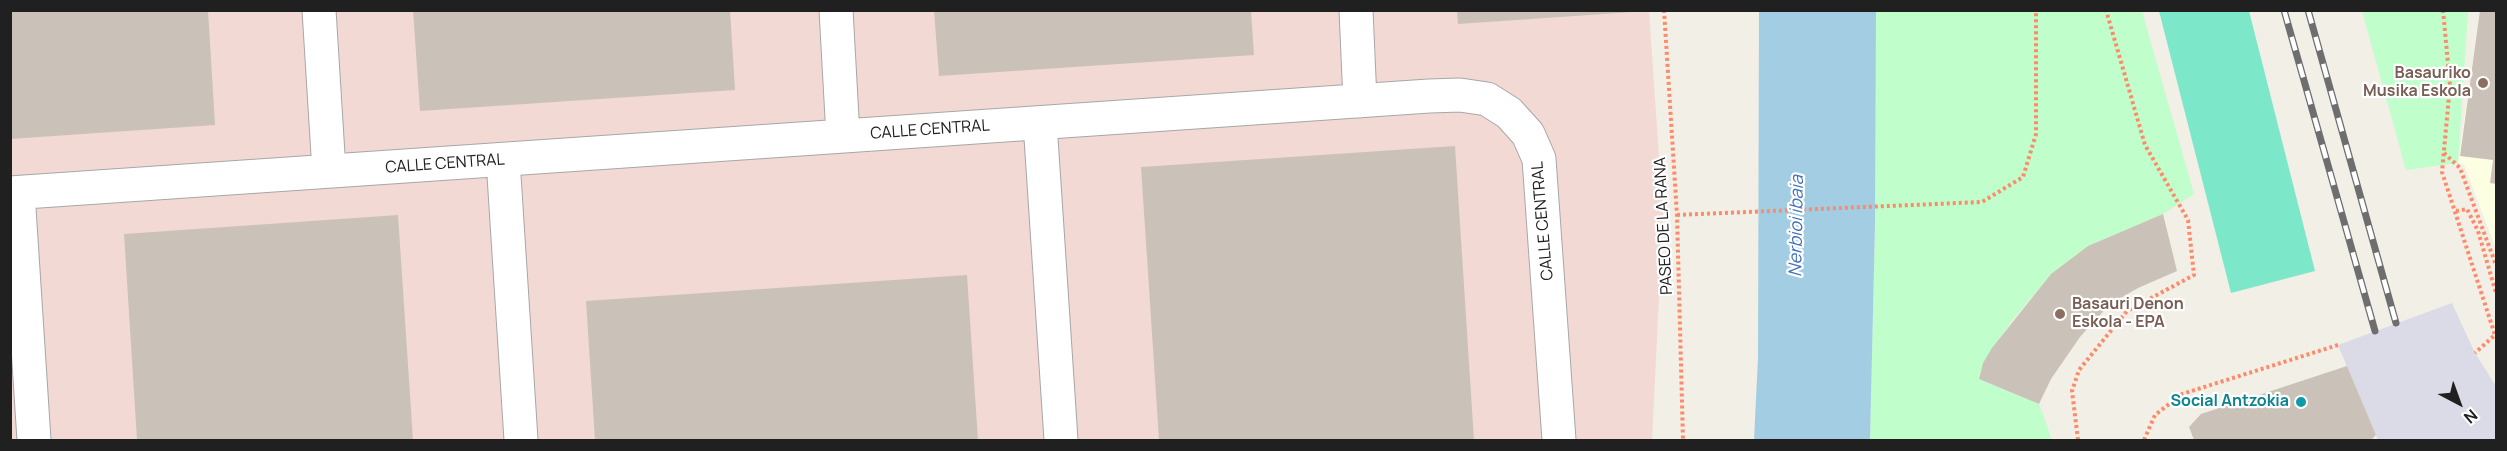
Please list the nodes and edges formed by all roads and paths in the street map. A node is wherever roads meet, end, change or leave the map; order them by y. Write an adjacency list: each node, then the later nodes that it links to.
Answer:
1 (319, 10): 13 (lane)
2 (836, 10): 10 (lane)
3 (1356, 10): 8 (lane)
4 (1664, 10): 16 (path, PASEO DE LA RANA)
5 (2036, 10): 16 (path)
6 (2106, 10): 26 (path)
7 (2443, 10): 11 (path)
8 (1360, 101): 9 (lane, CALLE CENTRAL); 24 (lane, CALLE CENTRAL)
9 (1040, 123): 10 (lane, CALLE CENTRAL); 23 (lane)
10 (843, 136): 12 (lane, CALLE CENTRAL)
11 (2444, 152): 15 (path); 17 (path)
12 (503, 160): 13 (lane, CALLE CENTRAL); 22 (lane)
13 (329, 171): 14 (lane, CALLE CENTRAL)
14 (14, 193): 21 (lane)
15 (2456, 211): 18 (path); 20 (path)
16 (1677, 215): 25 (path, PASEO DE LA RANA)
17 (2496, 265)
18 (2496, 293)
19 (2338, 345): 27 (path)
20 (2475, 353)
21 (34, 441)
22 (520, 441)
23 (1061, 441)
24 (1559, 441)
25 (1683, 441)
26 (2078, 441)
27 (2144, 441)

